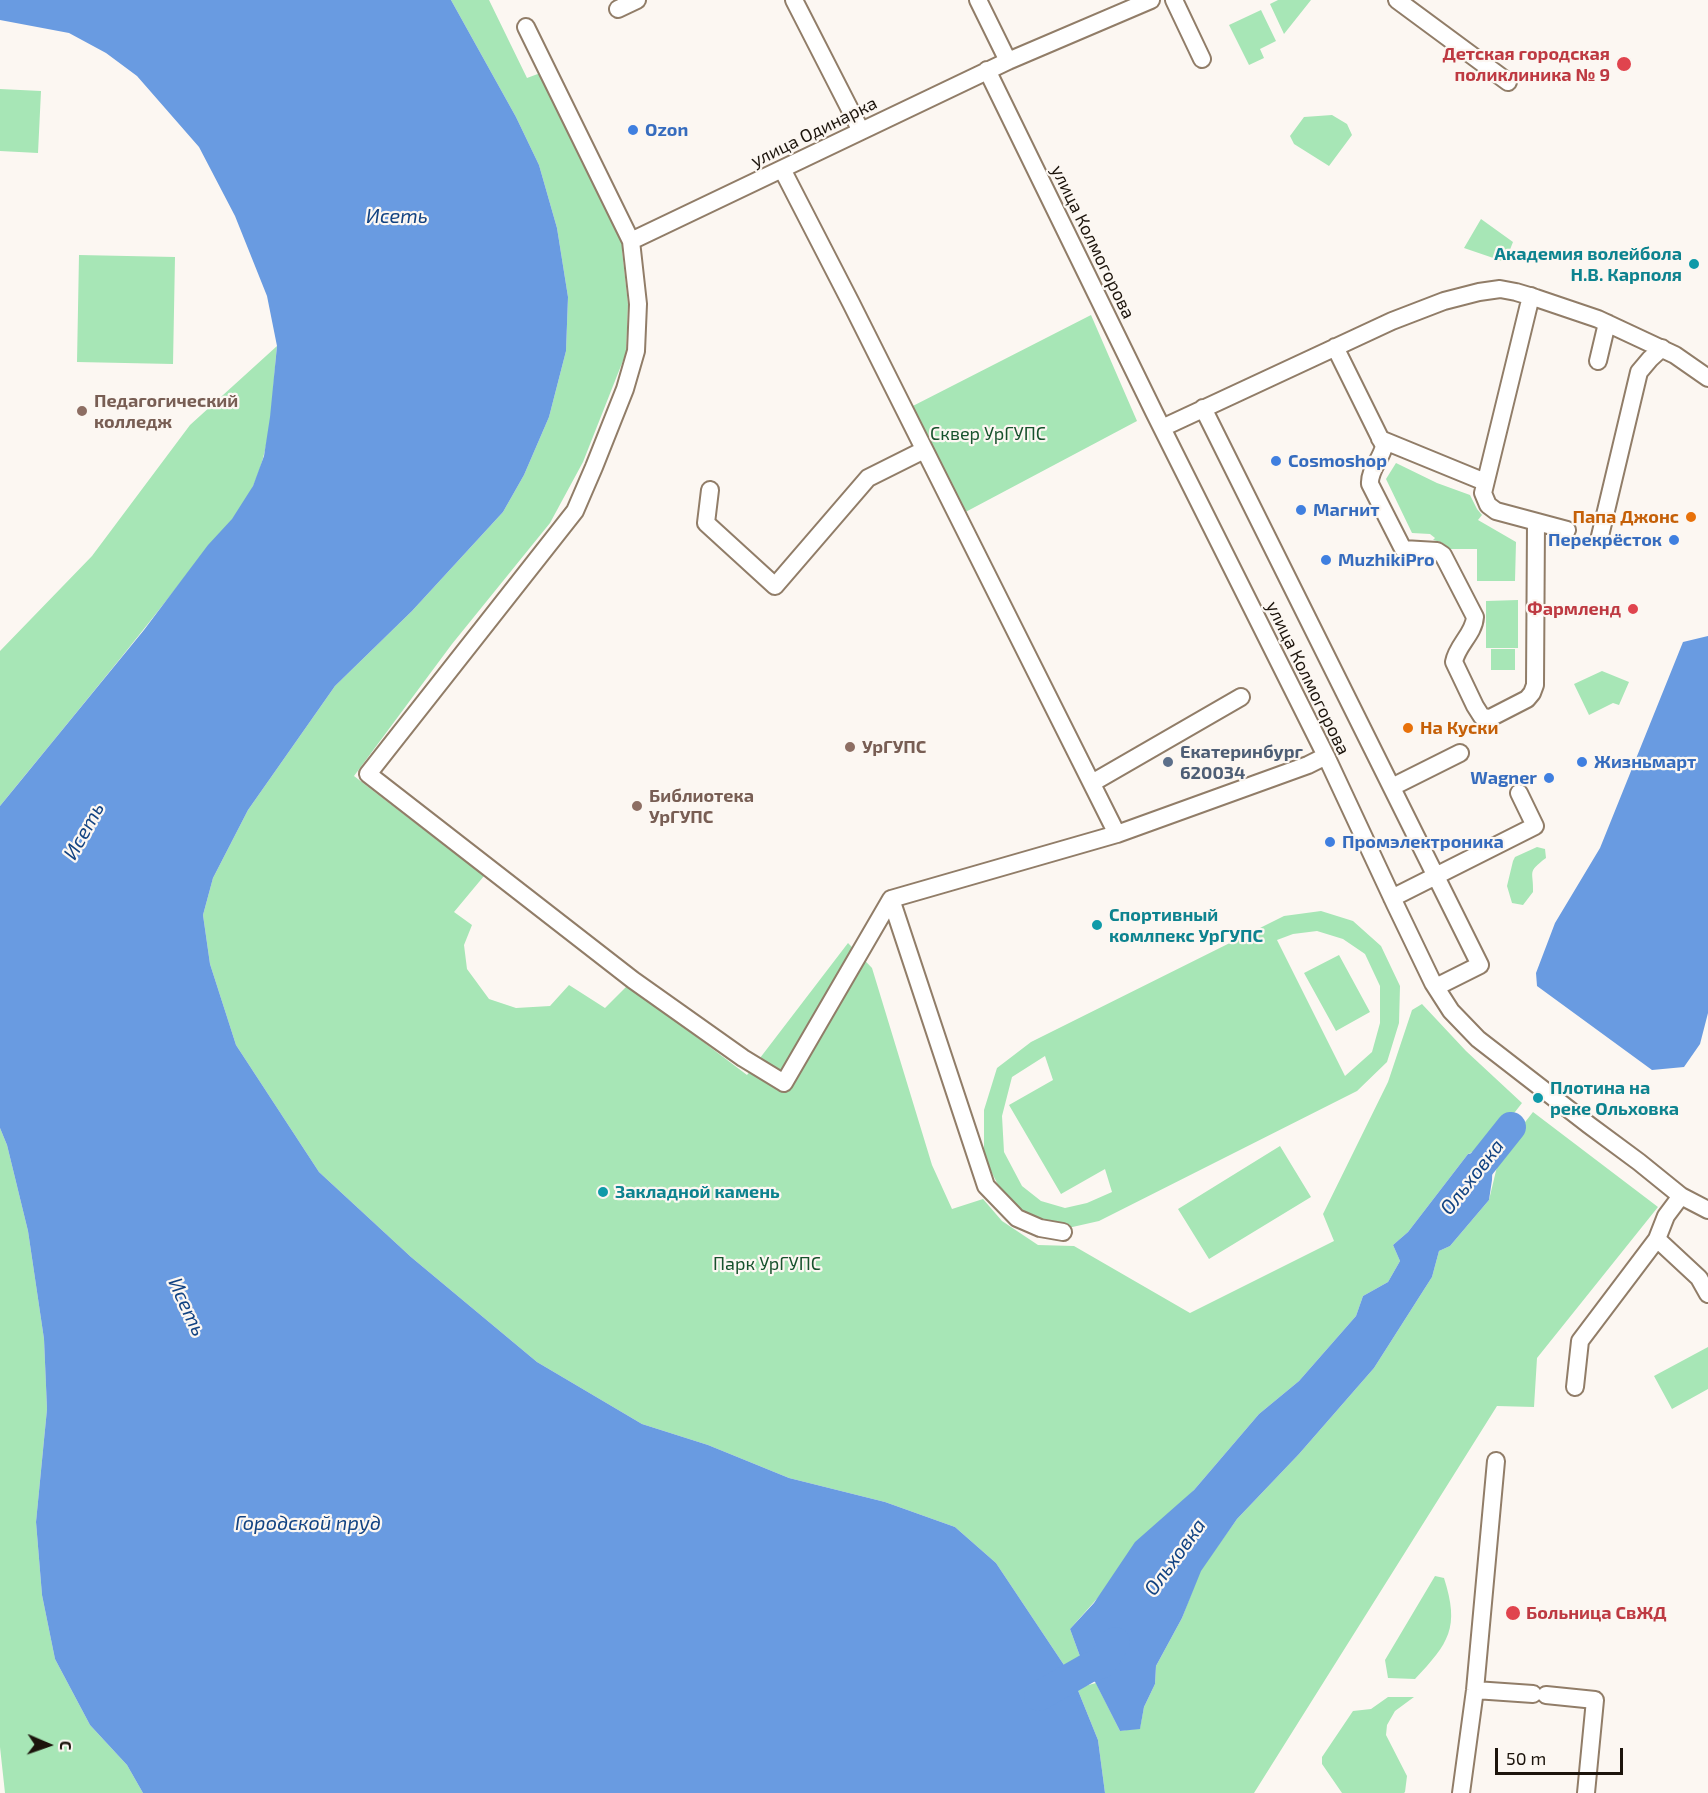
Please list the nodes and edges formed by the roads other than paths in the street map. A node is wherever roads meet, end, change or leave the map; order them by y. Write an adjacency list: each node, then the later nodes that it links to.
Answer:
1 (637, 0): 7 (street)
2 (794, 0): 13 (street)
3 (978, 0): 10 (street)
4 (1151, 0): 10 (street, улица Одинарка)
5 (1174, 0): 9 (street)
6 (1396, 0): 12 (street)
7 (618, 9)
8 (526, 27): 15 (street)
9 (1203, 59)
10 (1008, 61): 11 (street, улица Одинарка)
11 (987, 70): 13 (street, улица Одинарка); 23 (street, улица Колмогорова)
12 (1508, 82)
13 (861, 131): 14 (street, улица Одинарка)
14 (782, 169): 15 (street, улица Одинарка); 25 (street)
15 (631, 241): 40 (street)
16 (1531, 296): 17 (street); 18 (street); 26 (street)
17 (1611, 325): 19 (street); 20 (street)
18 (1335, 347): 22 (street); 24 (street)
19 (1662, 348): 21 (street); 30 (street)
20 (1602, 362)
21 (1708, 378)
22 (1203, 408): 23 (street); 35 (street)
23 (1162, 428): 33 (street, улица Колмогорова)
24 (1380, 438): 26 (street); 28 (street)
25 (924, 450): 27 (street); 34 (street)
26 (1485, 482): 28 (street)
27 (710, 490)
28 (1536, 522): 29 (street)
29 (1567, 530)
30 (1600, 536)
31 (1241, 696): 34 (street)
32 (1460, 753): 35 (street)
33 (1326, 756): 37 (street); 39 (street, улица Колмогорова)
34 (1092, 783): 37 (street)
35 (1392, 787): 38 (street)
36 (1524, 790): 38 (street)
37 (1117, 834): 40 (street)
38 (1436, 876): 39 (street); 41 (street)
39 (1392, 898): 41 (street, улица Колмогорова)
40 (891, 899): 44 (street)
41 (1436, 987): 42 (street, улица Колмогорова)
42 (1680, 1196): 43 (street, улица Колмогорова); 45 (street)
43 (1708, 1209)
44 (1063, 1232)
45 (1657, 1239): 46 (street); 47 (street)
46 (1708, 1294)
47 (1575, 1387)
48 (1496, 1461): 49 (street)
49 (1475, 1690): 50 (street); 51 (street)
50 (1461, 1793)
51 (1586, 1793)

